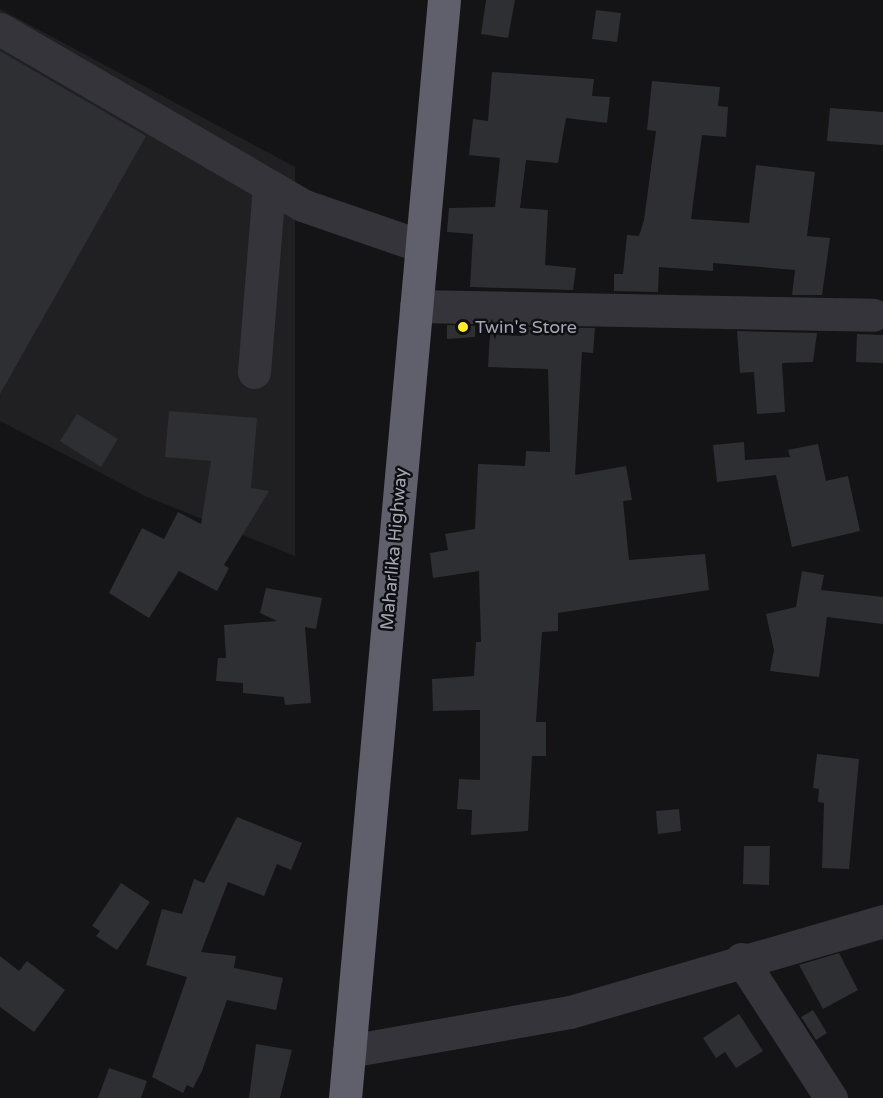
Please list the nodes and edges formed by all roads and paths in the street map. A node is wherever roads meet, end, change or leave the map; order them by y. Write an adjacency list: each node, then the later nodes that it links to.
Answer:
1 (444, 0): 4 (highway, Maharlika Highway)
2 (0, 29): 3 (street)
3 (269, 186): 4 (street); 7 (street)
4 (421, 246): 5 (highway, Maharlika Highway)
5 (416, 306): 6 (street); 10 (highway, Maharlika Highway)
6 (873, 315)
7 (254, 372)
8 (883, 921): 9 (street)
9 (741, 959): 10 (street); 12 (street)
10 (349, 1051): 11 (highway, Maharlika Highway)
11 (345, 1098)
12 (831, 1098)

